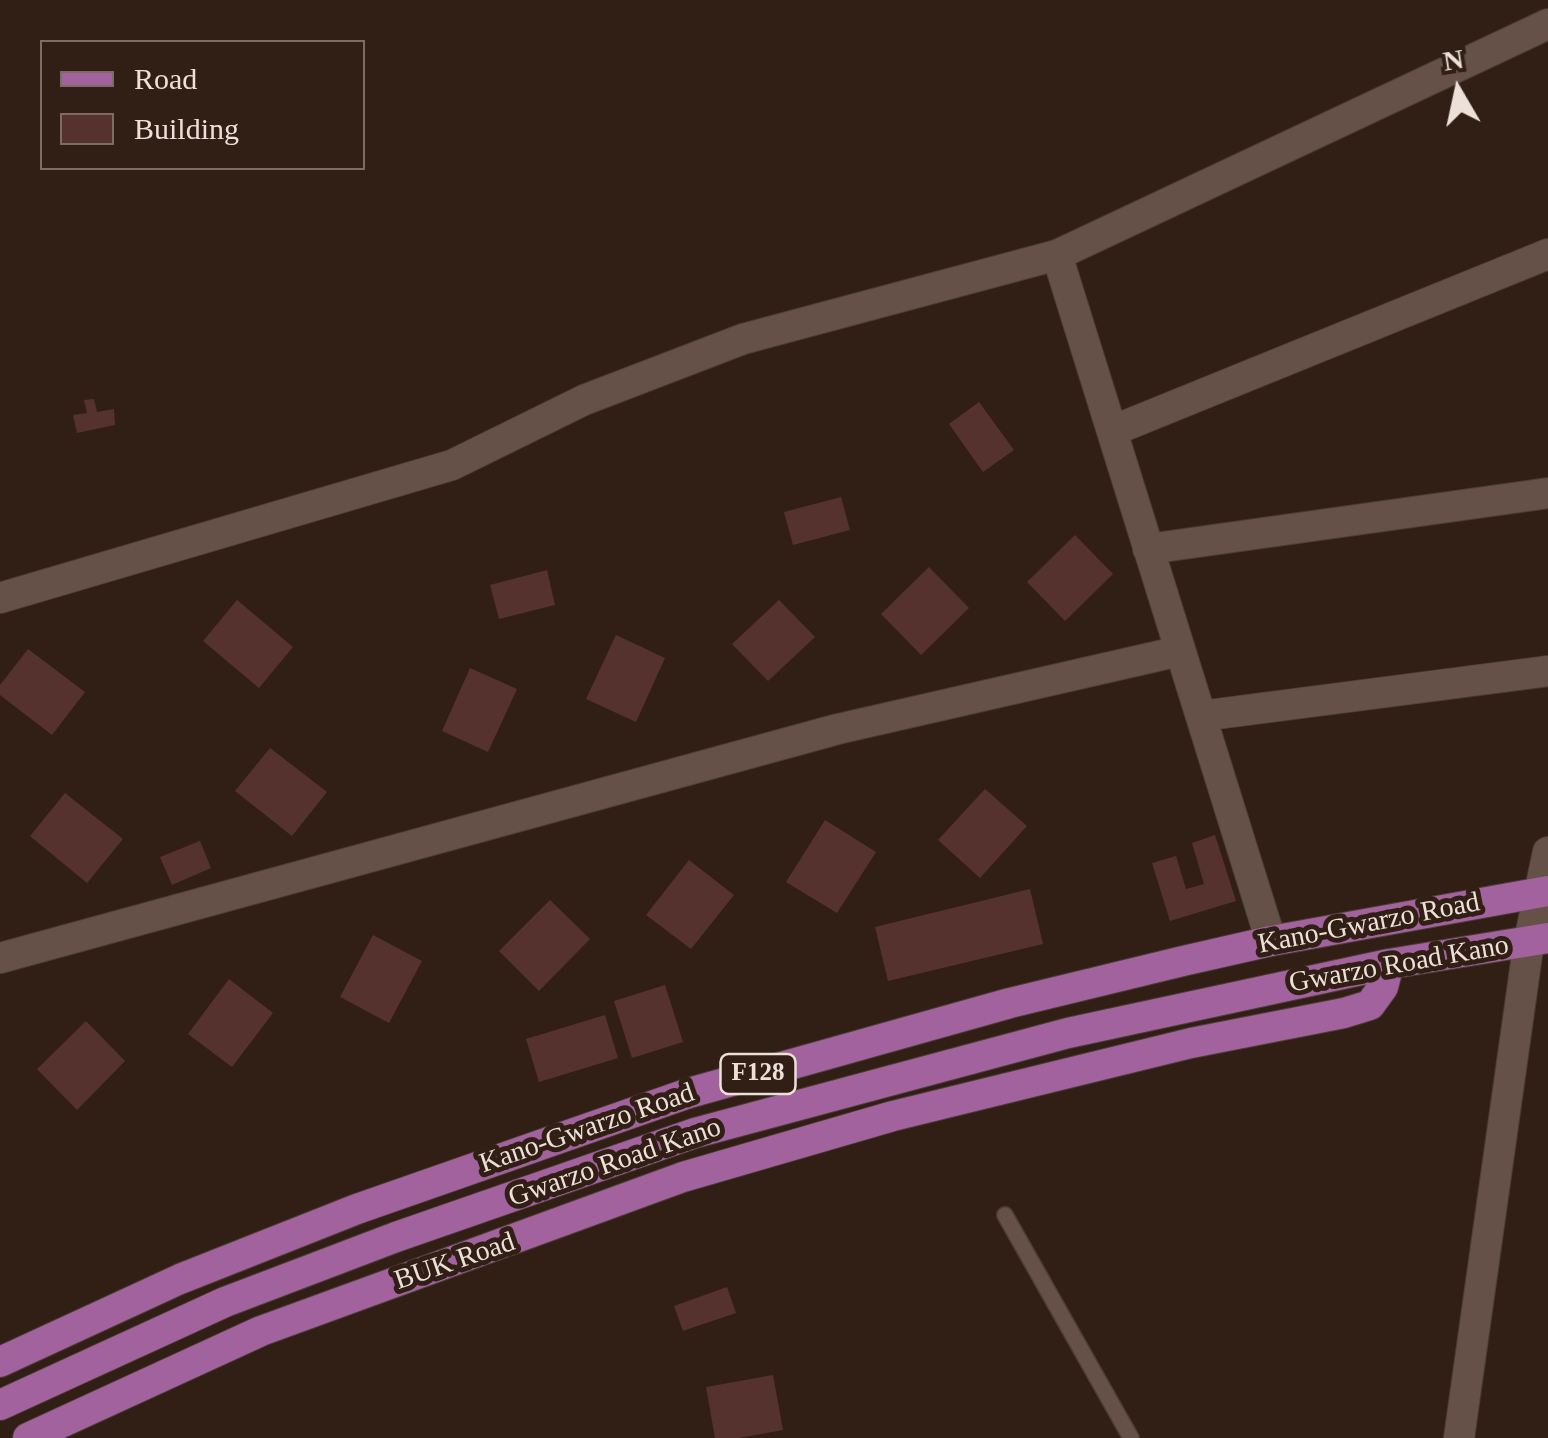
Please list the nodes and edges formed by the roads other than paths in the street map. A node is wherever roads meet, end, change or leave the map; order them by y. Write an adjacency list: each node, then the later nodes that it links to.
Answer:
1 (1548, 24): 3 (street)
2 (1548, 254): 4 (street)
3 (1057, 255): 4 (street); 7 (street)
4 (1112, 431): 6 (street)
5 (1548, 493): 6 (street)
6 (1148, 548): 8 (street)
7 (0, 598)
8 (1180, 651): 10 (street); 15 (street)
9 (1548, 671): 10 (street)
10 (1200, 716): 14 (street)
11 (1548, 852): 12 (street)
12 (1544, 891): 13 (street); 14 (main road, Kano-Gwarzo Road / F128)
13 (1538, 940): 16 (main road, Gwarzo Road Kano / F128); 26 (street)
14 (1270, 941): 22 (main road, Kano-Gwarzo Road / F128)
15 (0, 958)
16 (1389, 964): 17 (main road, Gwarzo Road Kano / F128); 18 (main road, BUK Road)
17 (860, 1087): 18 (main road); 20 (main road, Gwarzo Road Kano / F128)
18 (893, 1116): 21 (main road, BUK Road)
19 (1005, 1215): 25 (lane)
20 (396, 1237): 21 (main road); 23 (main road, Gwarzo Road Kano / F128)
21 (412, 1277): 24 (main road, BUK Road)
22 (0, 1362)
23 (0, 1405)
24 (28, 1438)
25 (1131, 1438)
26 (1459, 1438)

